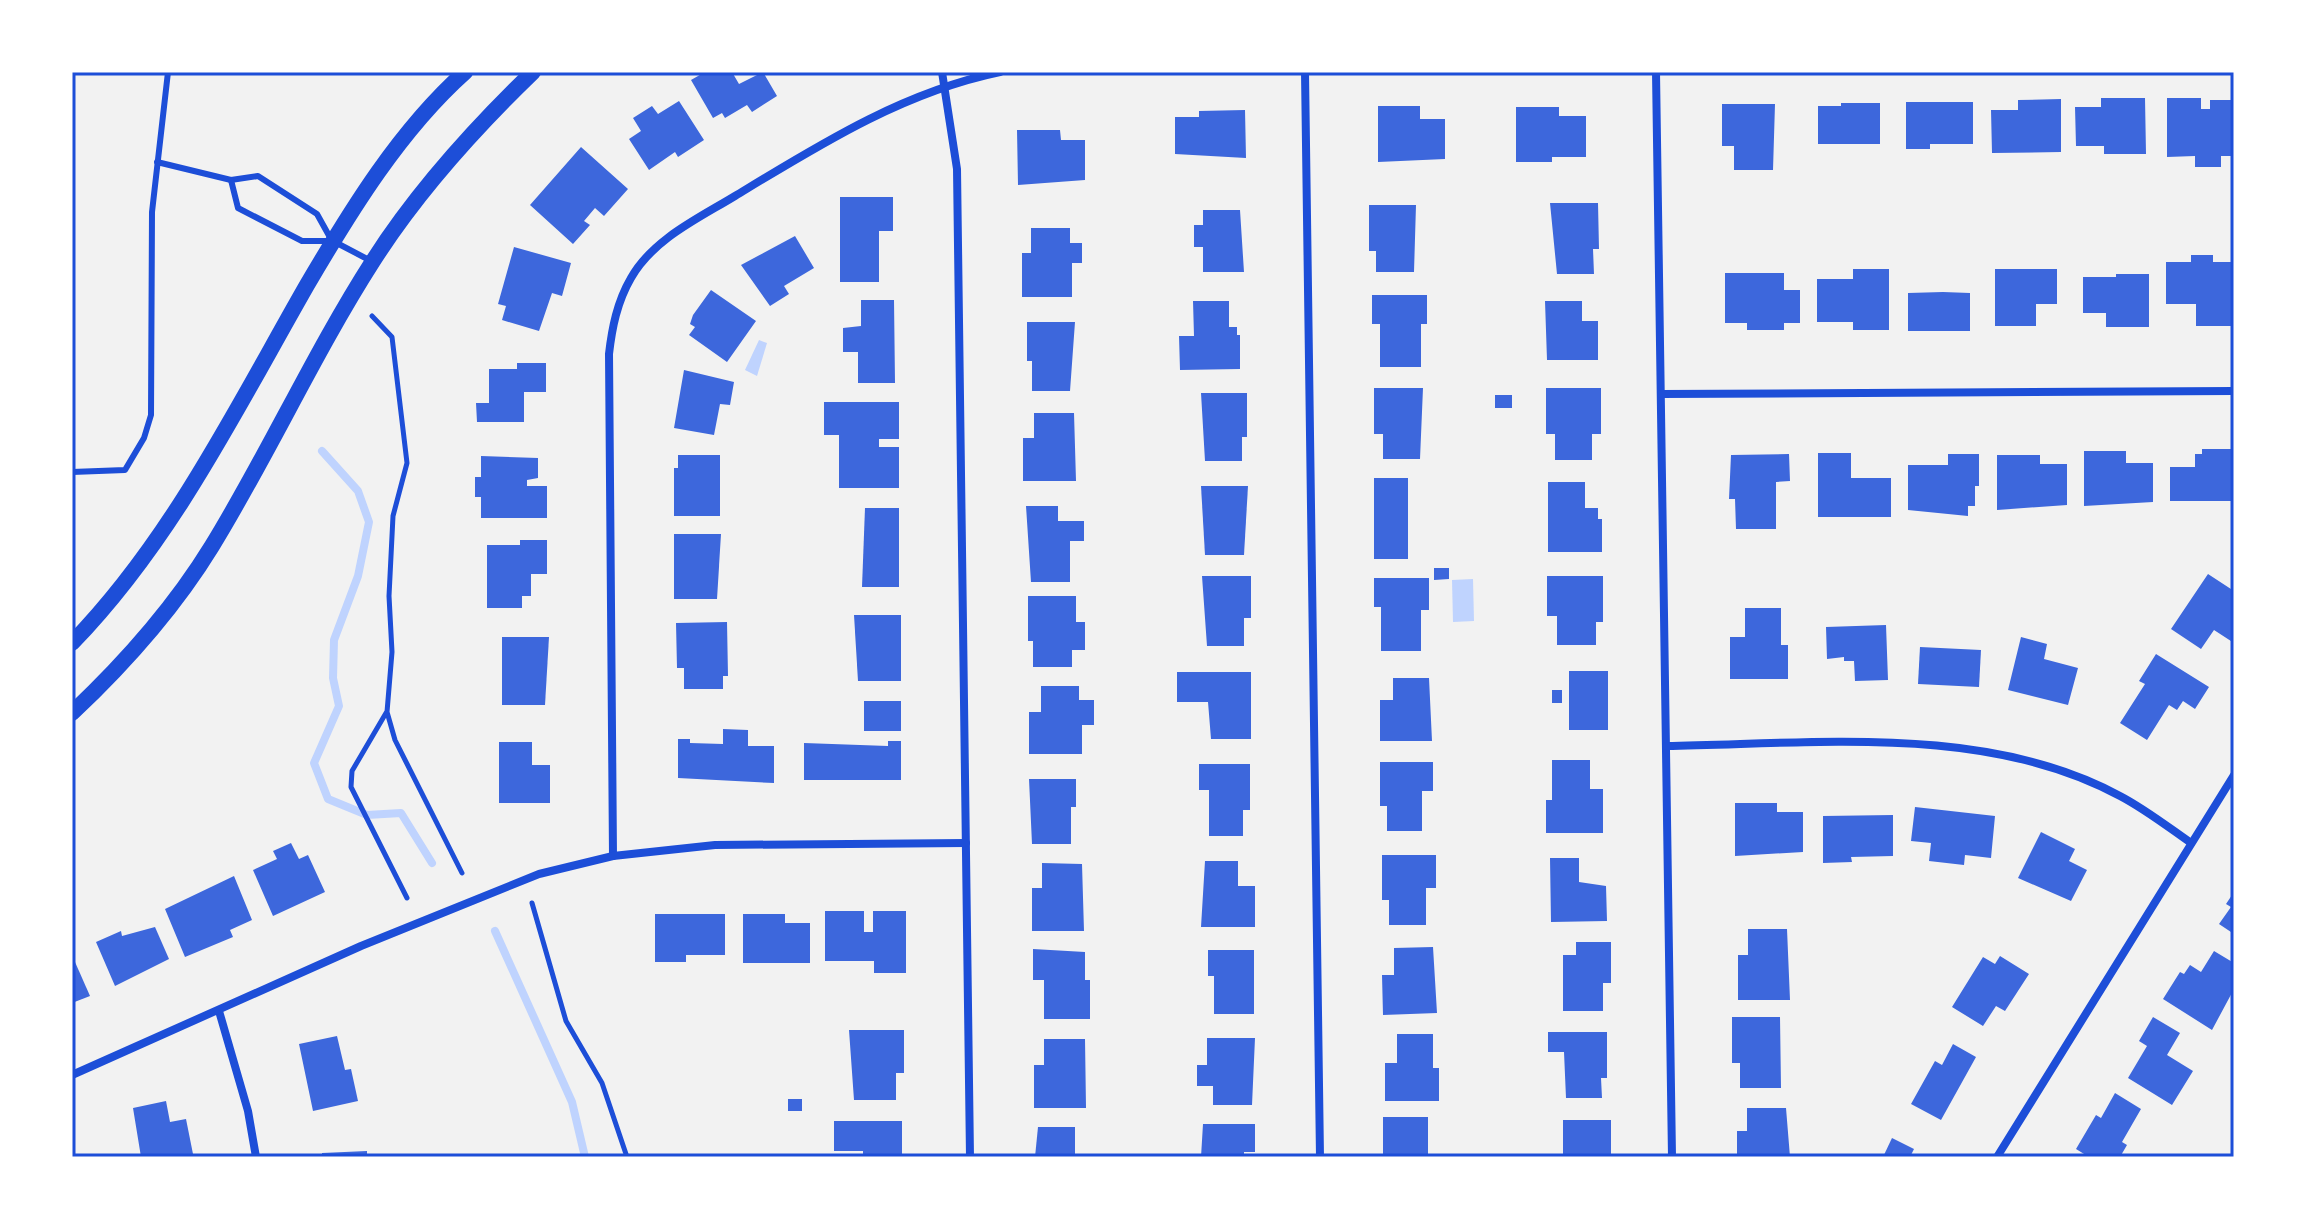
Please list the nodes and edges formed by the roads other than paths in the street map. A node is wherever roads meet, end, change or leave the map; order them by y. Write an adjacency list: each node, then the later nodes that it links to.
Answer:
1 (168, 72): 9 (lane)
2 (465, 72): 11 (main road)
3 (533, 72): 12 (main road)
4 (942, 72): 8 (street)
5 (1000, 72): 8 (street)
6 (1305, 72): 27 (street)
7 (1656, 72): 14 (street)
8 (945, 87): 20 (street); 22 (street)
9 (157, 162): 10 (lane); 15 (lane)
10 (231, 180): 11 (lane); 11 (lane)
11 (333, 241): 12 (lane); 16 (main road)
12 (373, 262): 17 (main road)
13 (2234, 391): 14 (street)
14 (1661, 394): 18 (street)
15 (72, 472)
16 (72, 643)
17 (72, 713)
18 (1666, 746): 21 (street); 28 (street)
19 (2234, 775): 21 (street)
20 (966, 843): 22 (street); 26 (street)
21 (2191, 843): 29 (street)
22 (613, 856): 23 (street)
23 (219, 1011): 24 (street); 25 (street)
24 (72, 1075)
25 (256, 1157)
26 (970, 1157)
27 (1320, 1157)
28 (1672, 1157)
29 (1997, 1157)

